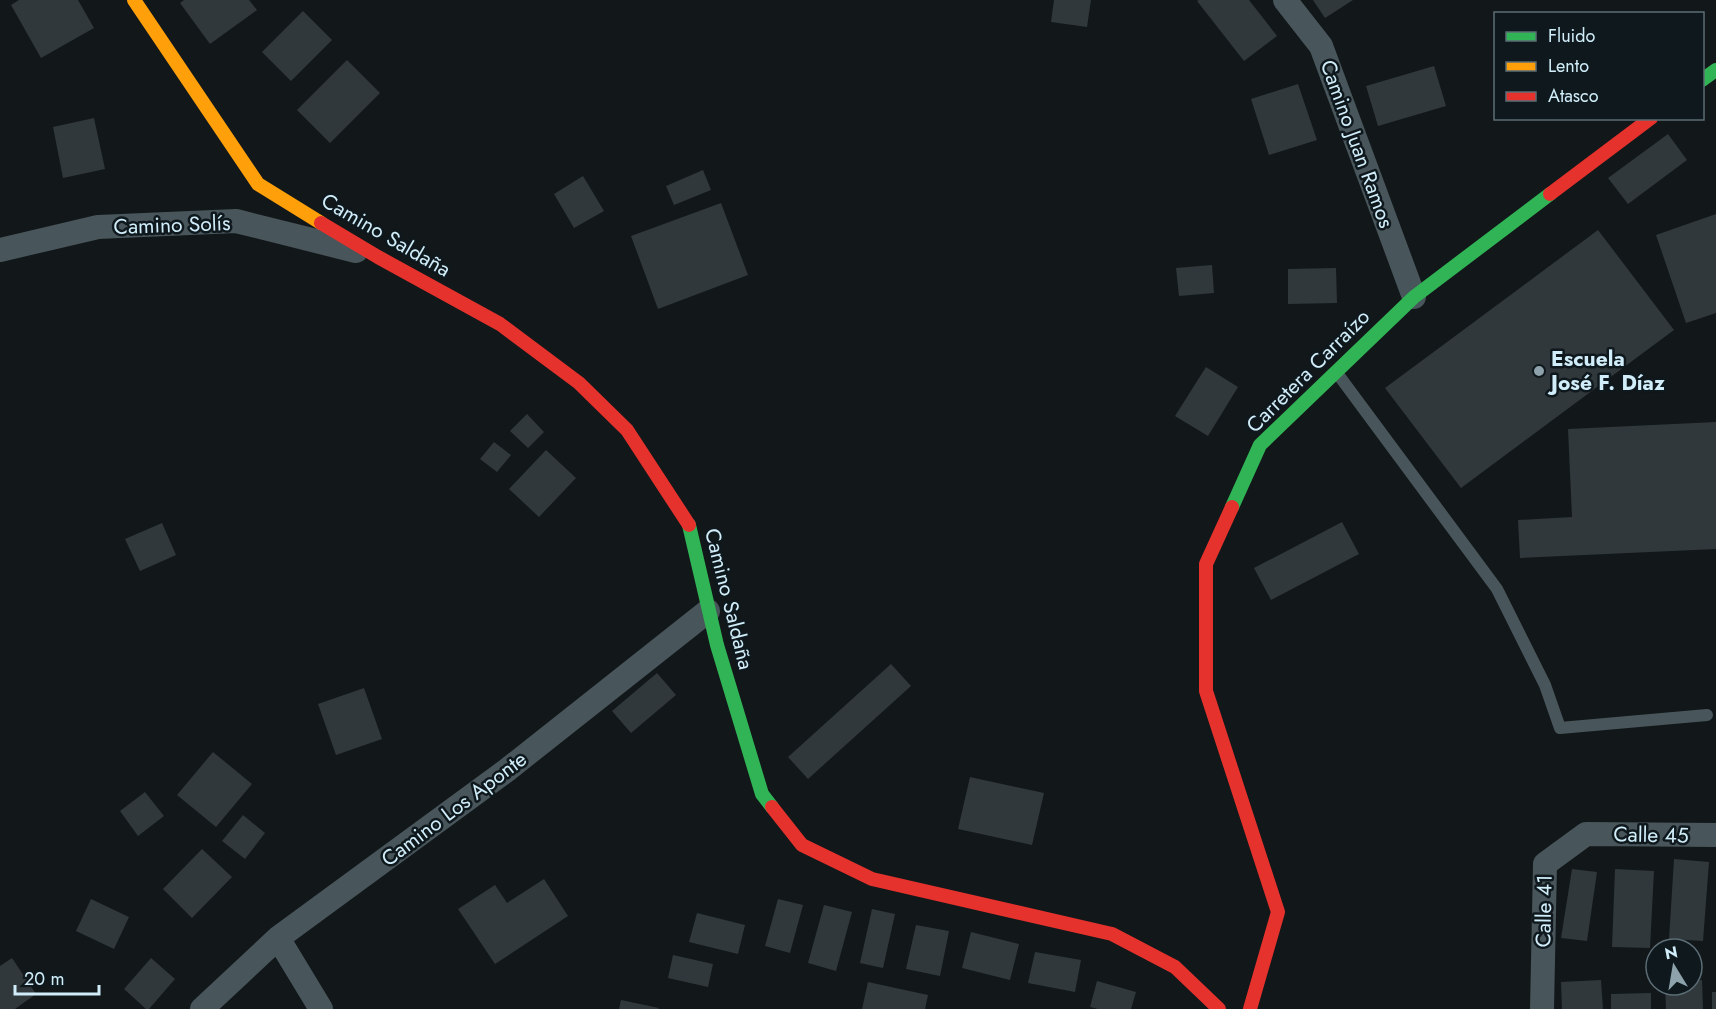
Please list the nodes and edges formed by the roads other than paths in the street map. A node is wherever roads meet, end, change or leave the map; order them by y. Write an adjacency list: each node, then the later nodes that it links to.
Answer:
1 (134, 0): 5 (street, Camino Saldaña)
2 (1285, 0): 6 (street, Camino Juan Ramos)
3 (1648, 120): 6 (street, Carretera Carraízo)
4 (0, 250): 5 (street, Camino Solís)
5 (378, 257): 8 (street, Camino Saldaña)
6 (1414, 297): 7 (street, Carretera Carraízo)
7 (1336, 372): 9 (lane); 16 (street, Carretera Carraízo)
8 (708, 611): 12 (street, Camino Los Aponte); 15 (street, Camino Saldaña)
9 (1707, 714)
10 (1586, 834): 11 (street, Calle 45); 17 (street, Calle 41)
11 (1716, 836)
12 (278, 938): 13 (street, Camino Los Aponte); 14 (street)
13 (202, 1009)
14 (321, 1009)
15 (1219, 1009)
16 (1250, 1009)
17 (1542, 1009)

